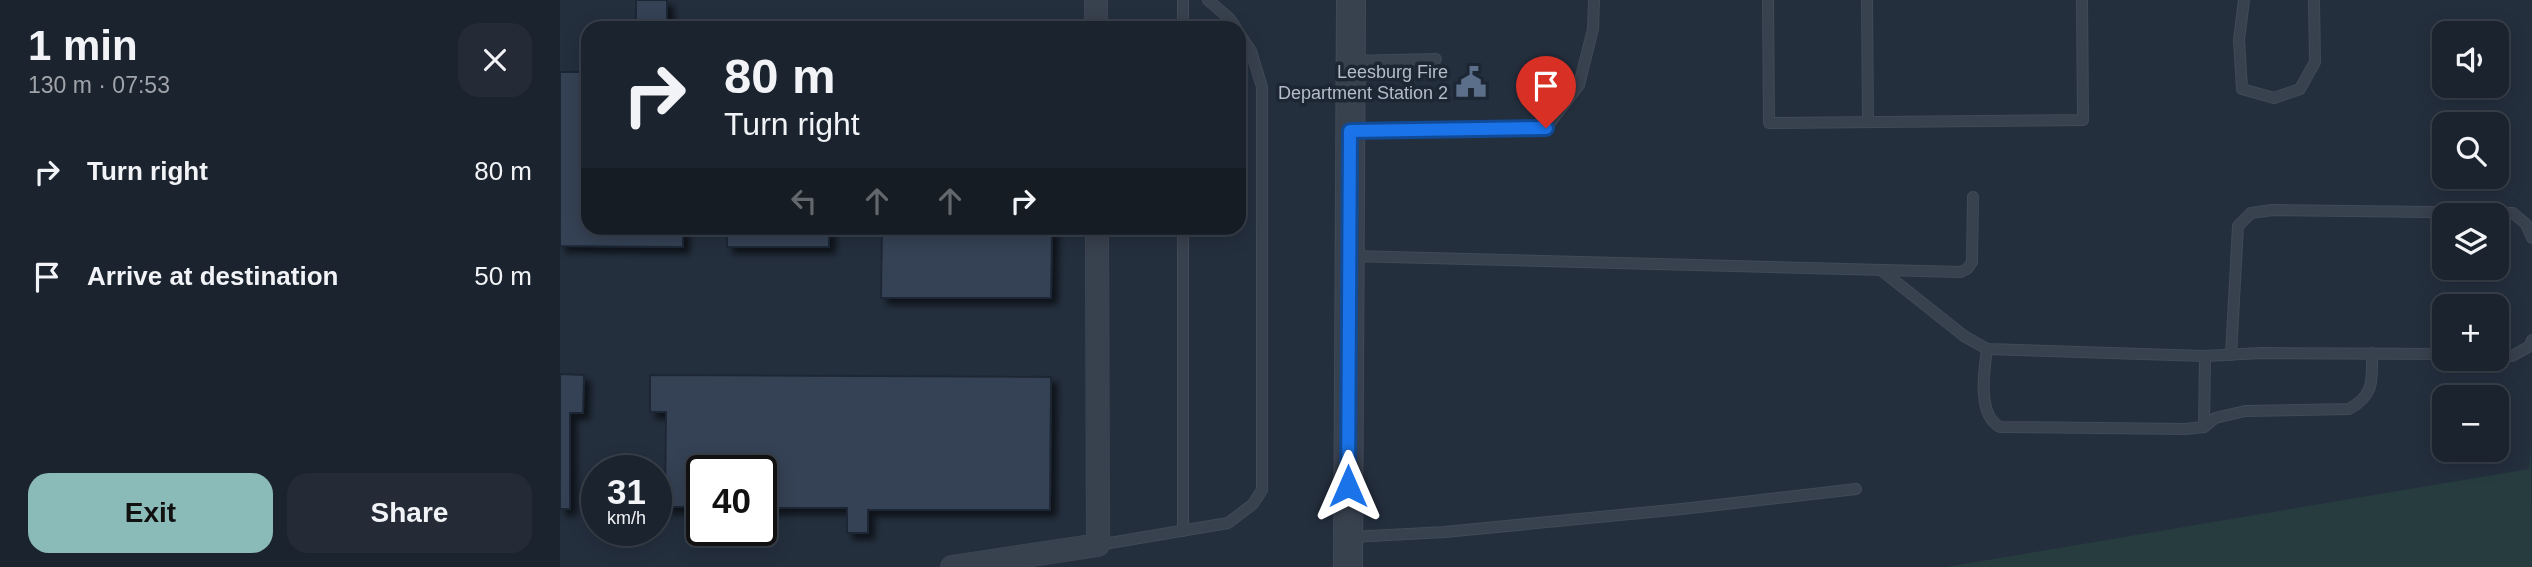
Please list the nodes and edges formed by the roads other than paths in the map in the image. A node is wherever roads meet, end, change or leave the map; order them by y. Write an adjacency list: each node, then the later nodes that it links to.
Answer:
1 (1096, 0): 11 (street)
2 (1182, 0): 12 (lane)
3 (1208, 0): 13 (lane)
4 (1351, 0): 16 (street)
5 (1594, 0): 18 (lane)
6 (1768, 0): 17 (lane)
7 (1867, 0): 17 (lane)
8 (2082, 0): 17 (lane)
9 (2244, 0): 10 (lane)
10 (2314, 0)
11 (1096, 21)
12 (1182, 21)
13 (1231, 21)
14 (1246, 44): 34 (lane)
15 (1436, 59): 16 (lane)
16 (1351, 61): 18 (street)
17 (1868, 122)
18 (1350, 131): 23 (street)
19 (1973, 197): 24 (lane)
20 (1097, 235): 36 (street)
21 (1183, 235): 34 (lane)
22 (2532, 238): 29 (lane)
23 (1350, 256): 24 (lane); 35 (street)
24 (1881, 270): 26 (lane)
25 (2532, 340): 31 (lane)
26 (1987, 349): 30 (lane); 32 (lane)
27 (2372, 352): 28 (lane); 29 (lane); 32 (lane)
28 (2432, 354)
29 (2231, 355): 30 (lane)
30 (2205, 356): 32 (lane)
31 (2509, 356)
32 (2204, 427)
33 (1856, 489): 35 (lane)
34 (1183, 531): 36 (lane)
35 (1348, 537): 38 (street)
36 (1098, 545): 37 (street)
37 (952, 567)
38 (1348, 567)

